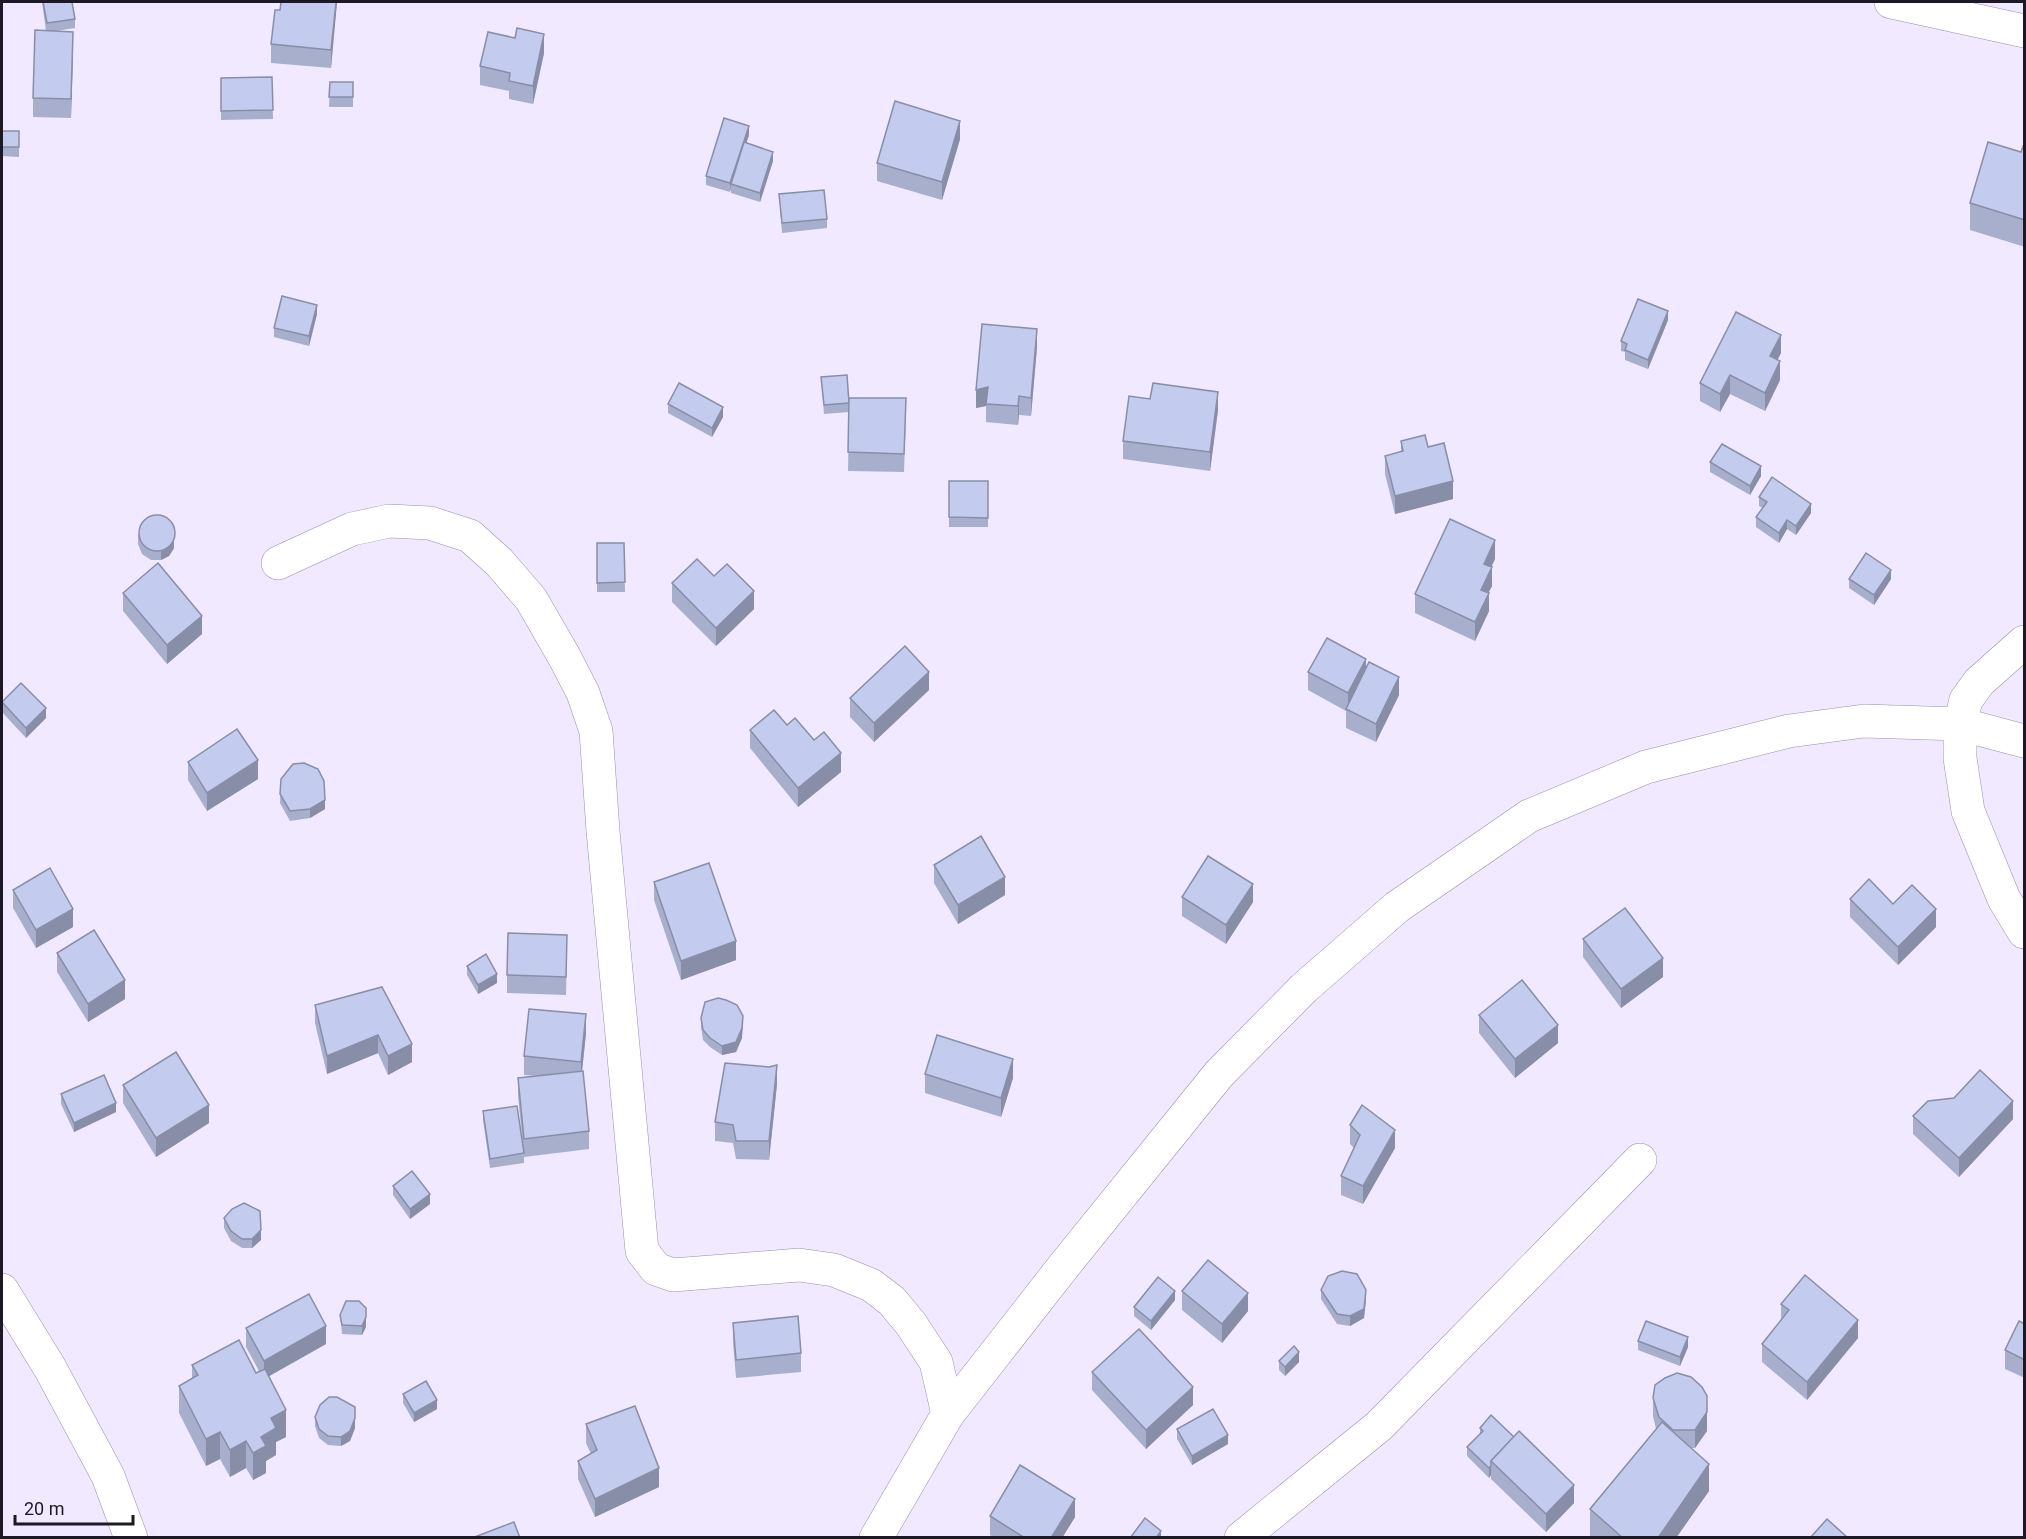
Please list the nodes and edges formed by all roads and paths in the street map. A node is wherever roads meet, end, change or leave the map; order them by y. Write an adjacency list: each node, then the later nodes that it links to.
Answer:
1 (1891, 2): 2 (street)
2 (2025, 31)
3 (278, 563): 10 (street)
4 (2025, 642): 5 (street)
5 (1960, 724): 6 (street); 7 (street); 10 (street)
6 (2025, 741)
7 (2025, 932)
8 (1640, 1160): 13 (street)
9 (2, 1290): 11 (street)
10 (948, 1414): 12 (street)
11 (131, 1538)
12 (876, 1538)
13 (1241, 1538)

